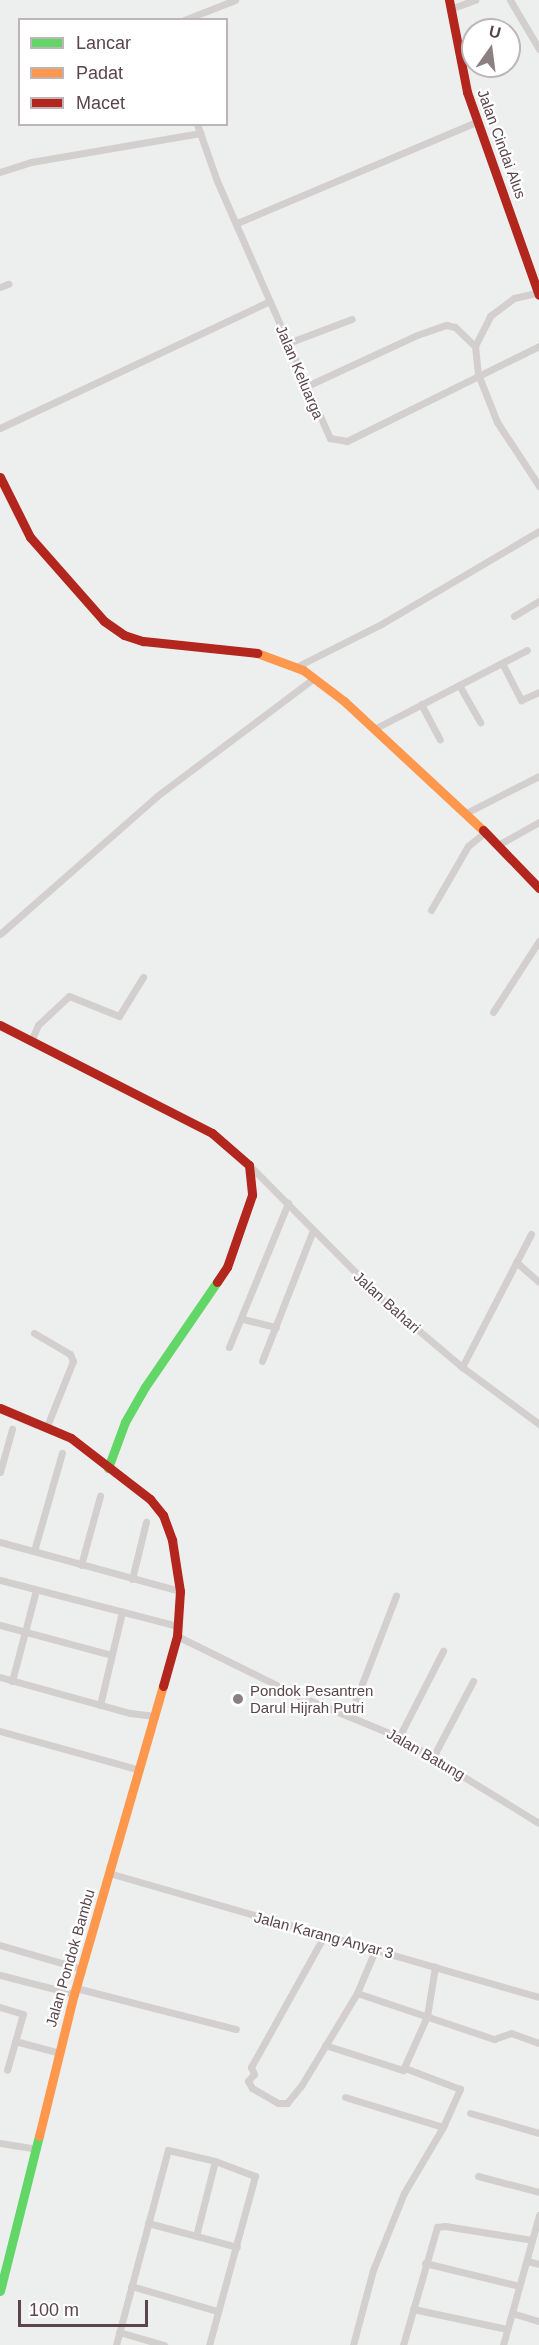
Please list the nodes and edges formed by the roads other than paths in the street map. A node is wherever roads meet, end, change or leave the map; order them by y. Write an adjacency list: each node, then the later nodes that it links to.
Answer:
1 (235, 0): 5 (street)
2 (475, 0): 4 (street)
3 (510, 0): 6 (street)
4 (450, 4): 7 (street, Jalan Cindai Alus)
5 (189, 18)
6 (539, 49)
7 (476, 122): 11 (street); 14 (street, Jalan Cindai Alus)
8 (198, 126): 9 (street, Jalan Keluarga)
9 (201, 133): 10 (street); 11 (street, Jalan Keluarga)
10 (0, 172)
11 (237, 223): 15 (street, Jalan Keluarga)
12 (8, 284): 13 (street)
13 (0, 287)
14 (538, 293): 18 (street)
15 (270, 301): 17 (street, Jalan Keluarga); 22 (street)
16 (352, 319): 17 (street)
17 (288, 343): 21 (street, Jalan Keluarga)
18 (475, 346): 20 (street); 21 (street)
19 (539, 346): 20 (street, Jalan Keluarga)
20 (478, 374): 21 (street, Jalan Keluarga); 24 (street)
21 (307, 386)
22 (0, 428)
23 (0, 477): 30 (street)
24 (539, 486)
25 (539, 531): 30 (street)
26 (539, 601): 27 (street)
27 (514, 616)
28 (527, 650): 29 (street)
29 (502, 663): 32 (street); 33 (street)
30 (296, 667): 31 (street)
31 (314, 678): 36 (street); 45 (street)
32 (459, 685): 34 (street); 35 (street)
33 (539, 692)
34 (422, 704): 36 (street); 37 (street)
35 (480, 722)
36 (374, 729): 39 (street)
37 (440, 740)
38 (539, 776): 39 (street)
39 (466, 813): 41 (street)
40 (539, 822): 42 (street)
41 (484, 832): 42 (street); 44 (street)
42 (498, 846): 43 (street)
43 (539, 888)
44 (431, 910)
45 (0, 934)
46 (539, 941): 48 (street)
47 (143, 977): 50 (street)
48 (493, 1012)
49 (0, 1025): 50 (street)
50 (32, 1039): 51 (street)
51 (249, 1165): 52 (street, Jalan Bahari); 68 (street)
52 (288, 1203): 53 (street, Jalan Bahari); 57 (street)
53 (312, 1233): 58 (street); 62 (street, Jalan Bahari)
54 (531, 1234): 55 (street)
55 (516, 1262): 56 (street); 62 (street)
56 (539, 1282)
57 (243, 1319): 58 (street); 60 (street)
58 (276, 1327): 61 (street)
59 (34, 1333): 65 (street)
60 (229, 1347)
61 (262, 1361)
62 (462, 1367): 64 (street, Jalan Bahari)
63 (0, 1408): 65 (street, Jalan Pondok Bambu)
64 (539, 1424)
65 (47, 1426): 68 (street, Jalan Pondok Bambu)
66 (12, 1430): 69 (street)
67 (62, 1453): 73 (street)
68 (108, 1468): 78 (street, Jalan Pondok Bambu)
69 (0, 1472)
70 (100, 1496): 74 (street)
71 (146, 1522): 75 (street)
72 (0, 1542): 73 (street)
73 (34, 1551): 74 (street)
74 (81, 1565): 75 (street)
75 (132, 1579): 78 (street)
76 (0, 1580): 77 (street, Jalan Batung)
77 (36, 1590): 80 (street, Jalan Batung); 83 (street)
78 (180, 1591): 82 (street, Jalan Pondok Bambu)
79 (396, 1596): 90 (street)
80 (122, 1612): 82 (street, Jalan Batung); 85 (street)
81 (0, 1625): 83 (street)
82 (178, 1631): 90 (street, Jalan Batung); 91 (street, Jalan Pondok Bambu)
83 (24, 1633): 85 (street); 87 (street)
84 (443, 1651): 93 (street)
85 (111, 1655): 89 (street)
86 (0, 1677): 87 (street)
87 (12, 1681): 89 (street)
88 (473, 1682): 94 (street)
89 (100, 1705): 91 (street)
90 (350, 1715): 93 (street, Jalan Batung)
91 (155, 1716): 95 (street, Jalan Pondok Bambu)
92 (0, 1731): 95 (street)
93 (399, 1737): 94 (street, Jalan Batung)
94 (433, 1757): 96 (street, Jalan Batung)
95 (140, 1770): 97 (street, Jalan Pondok Bambu)
96 (539, 1823)
97 (109, 1873): 98 (street, Jalan Karang Anyar 3); 102 (street, Jalan Pondok Bambu)
98 (324, 1935): 100 (street, Jalan Karang Anyar 3); 112 (street)
99 (0, 1945): 102 (street)
100 (376, 1948): 101 (street, Jalan Karang Anyar 3); 105 (street)
101 (435, 1967): 106 (street, Jalan Karang Anyar 3); 108 (street)
102 (82, 1969): 104 (street, Jalan Pondok Bambu)
103 (0, 1975): 104 (street)
104 (75, 1991): 109 (street); 113 (street, Jalan Pondok Bambu)
105 (357, 1993): 108 (street); 112 (street)
106 (539, 1997)
107 (0, 2007): 110 (street)
108 (427, 2016): 111 (street); 114 (street)
109 (236, 2029)
110 (15, 2041): 113 (street); 115 (street)
111 (539, 2043)
112 (325, 2045): 114 (street)
113 (60, 2053): 121 (street, Jalan Pondok Bambu)
114 (405, 2068): 118 (street)
115 (7, 2070)
116 (345, 2097): 118 (street)
117 (470, 2113): 119 (street)
118 (443, 2127): 145 (street)
119 (539, 2133)
120 (0, 2143): 121 (street)
121 (36, 2149): 135 (street, Jalan Pondok Bambu)
122 (215, 2161): 126 (street); 127 (street); 129 (street)
123 (478, 2176): 124 (street)
124 (539, 2192)
125 (539, 2215): 128 (street)
126 (148, 2223): 127 (street); 133 (street)
127 (196, 2236): 129 (street)
128 (532, 2240): 130 (street); 131 (street)
129 (237, 2247): 137 (street)
130 (527, 2261): 132 (street); 134 (street)
131 (424, 2263): 134 (street); 136 (street)
132 (539, 2264)
133 (131, 2286): 137 (street); 141 (street)
134 (519, 2286): 138 (street)
135 (0, 2291)
136 (412, 2309): 140 (street); 146 (street)
137 (217, 2310): 144 (street)
138 (512, 2313): 139 (street); 140 (street)
139 (539, 2321)
140 (507, 2329): 147 (street)
141 (119, 2332): 142 (street); 143 (street)
142 (116, 2345)
143 (164, 2345)
144 (209, 2345)
145 (353, 2345)
146 (403, 2345)
147 (503, 2345)

